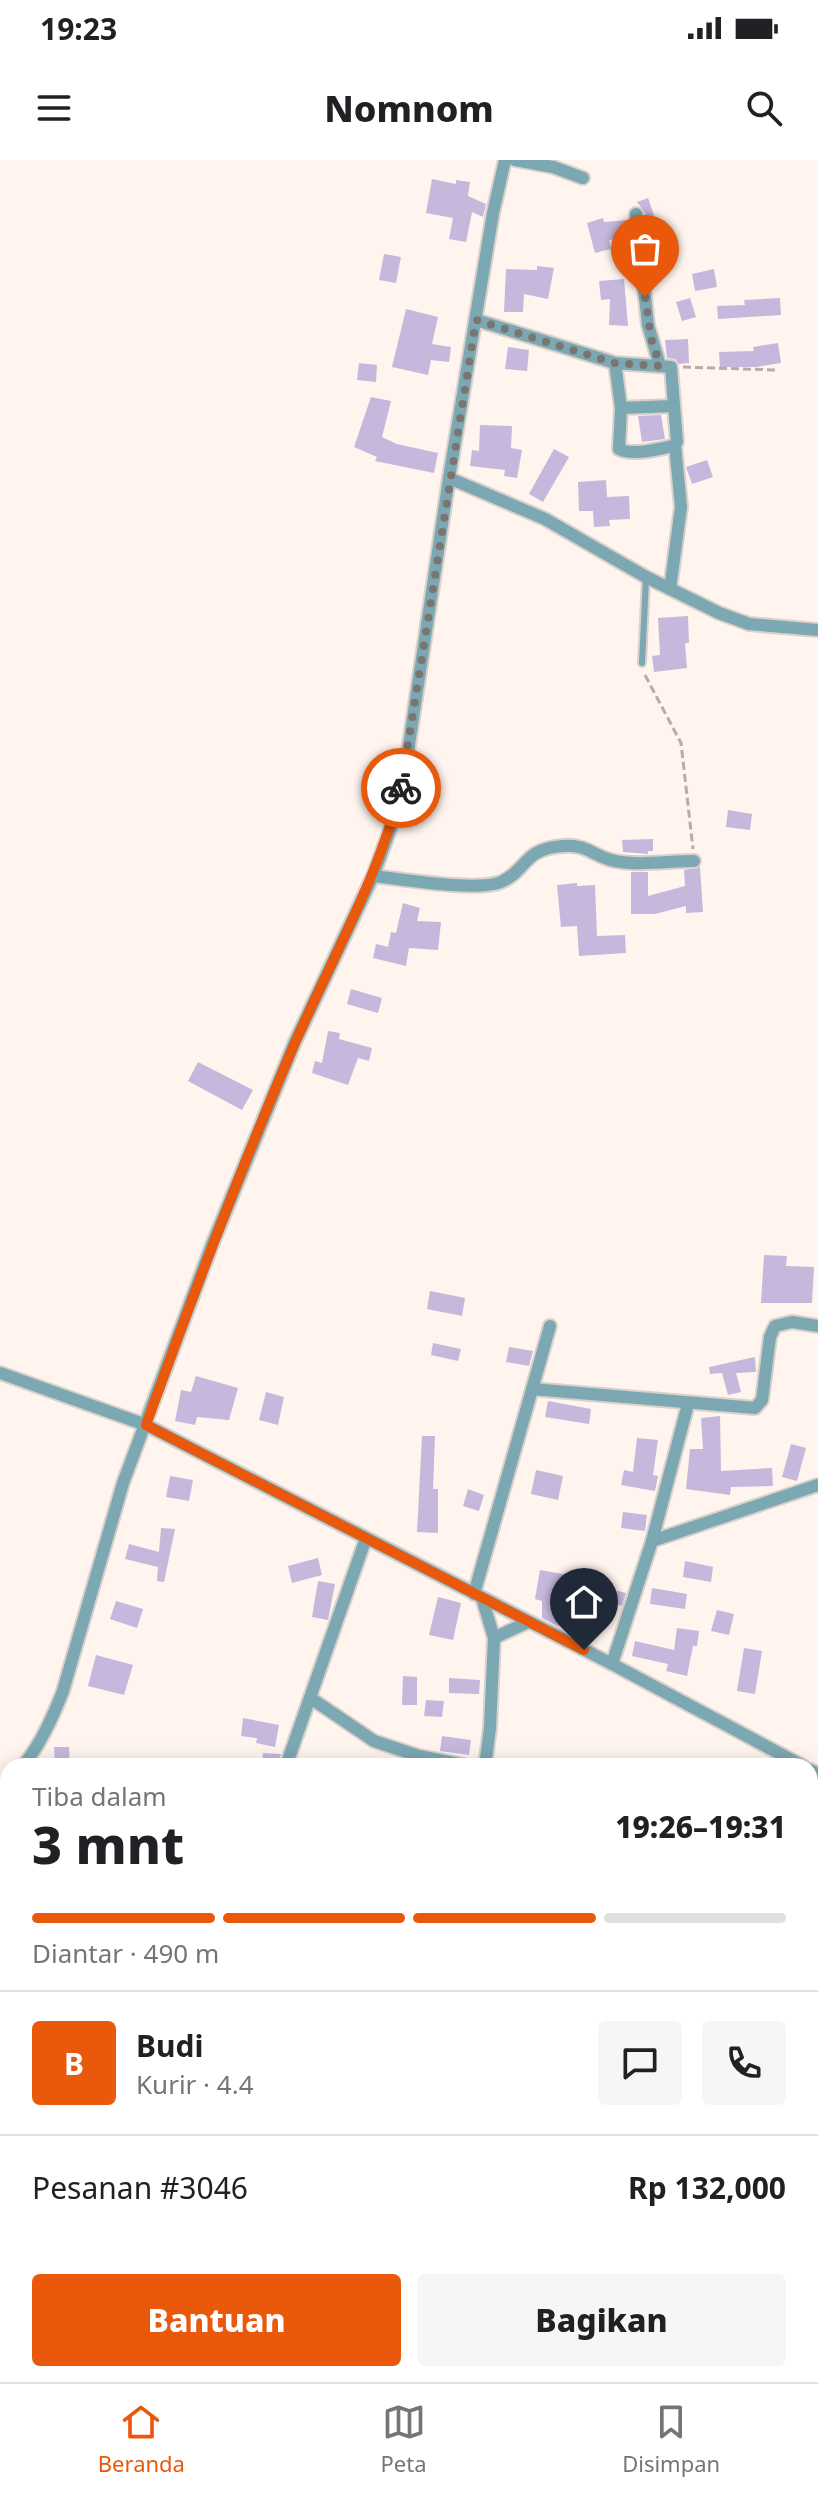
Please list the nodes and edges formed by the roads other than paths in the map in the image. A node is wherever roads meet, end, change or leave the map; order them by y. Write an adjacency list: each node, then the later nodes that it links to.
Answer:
1 (505, 160): 5 (street)
2 (515, 160): 3 (street)
3 (583, 178)
4 (636, 214): 7 (street)
5 (476, 320): 6 (street); 11 (street)
6 (615, 363): 7 (street); 9 (street)
7 (665, 366): 8 (street)
8 (673, 406): 9 (street); 10 (street)
9 (621, 408): 10 (street)
10 (675, 445): 13 (street)
11 (449, 478): 12 (street); 17 (street)
12 (646, 577): 13 (street); 15 (lane)
13 (670, 589): 14 (street)
14 (818, 630)
15 (642, 663)
16 (694, 861): 17 (street)
17 (373, 876): 23 (street)
18 (550, 1326): 21 (street)
19 (818, 1326): 22 (street)
20 (0, 1373): 23 (street)
21 (532, 1389): 22 (street); 27 (street)
22 (688, 1404): 26 (street)
23 (146, 1425): 25 (street); 32 (street)
24 (818, 1485): 26 (street)
25 (366, 1538): 27 (street); 31 (street)
26 (652, 1541): 30 (street)
27 (478, 1596): 28 (street); 29 (street)
28 (528, 1622): 29 (street); 30 (street)
29 (494, 1638): 35 (street)
30 (612, 1664): 36 (street)
31 (312, 1699): 33 (street); 34 (street)
32 (29, 1758)
33 (289, 1758)
34 (429, 1758)
35 (486, 1758)
36 (788, 1758)

